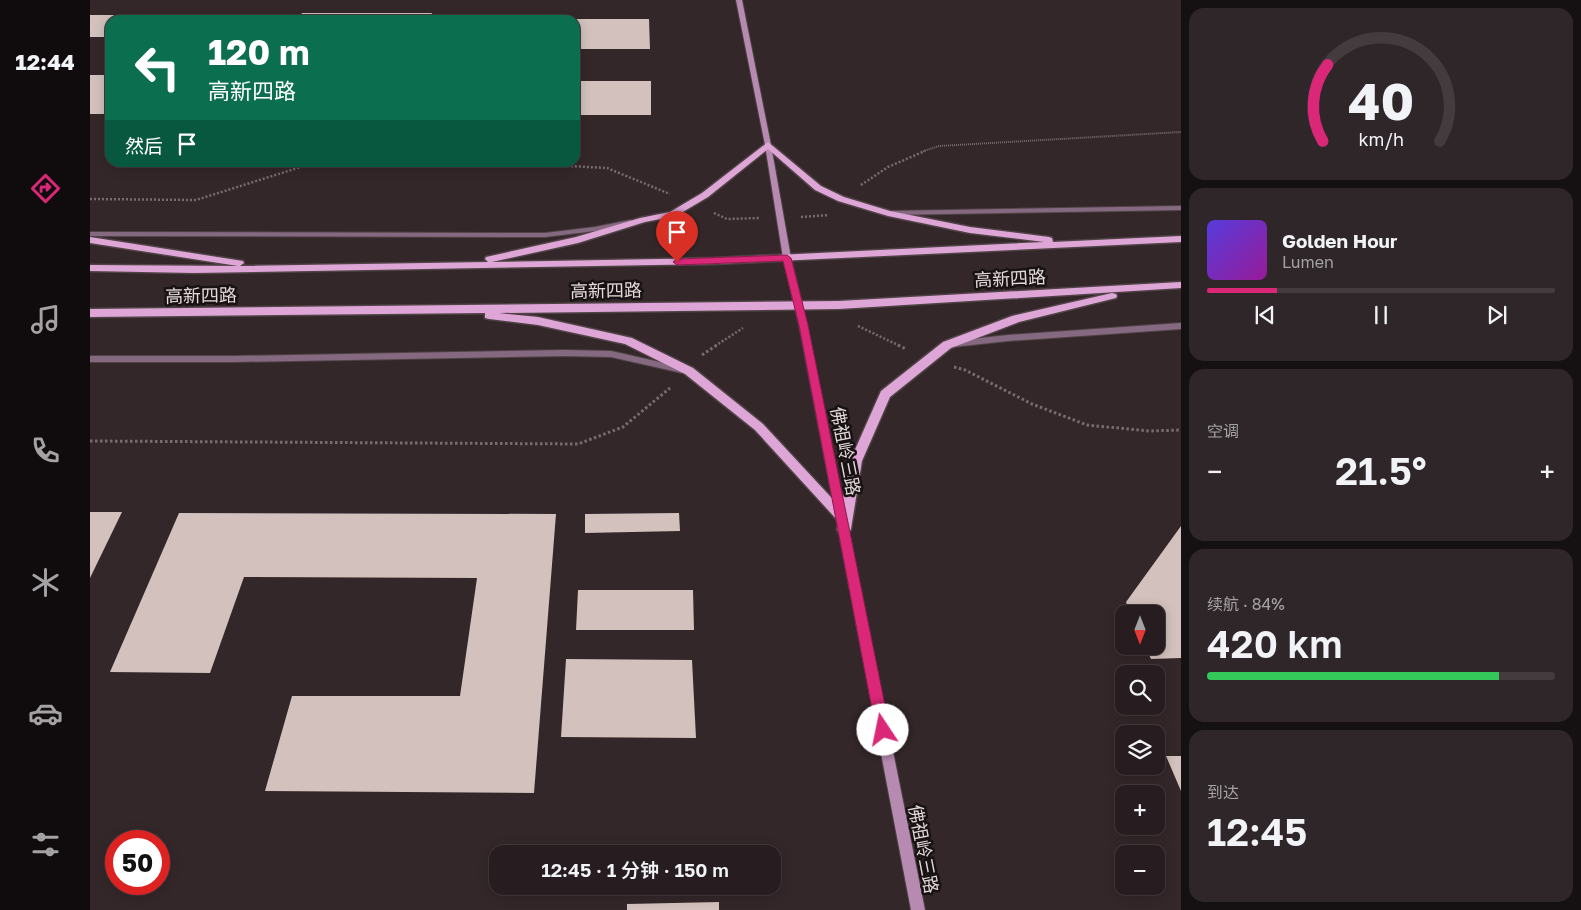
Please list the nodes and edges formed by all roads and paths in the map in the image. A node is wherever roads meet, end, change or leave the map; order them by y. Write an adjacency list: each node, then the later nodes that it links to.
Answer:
1 (739, 0): 3 (main road, 佛祖岭三路)
2 (1181, 132): 7 (path)
3 (768, 145): 7 (main road); 8 (main road); 11 (main road, 佛祖岭三路)
4 (301, 167): 6 (path)
5 (580, 167): 8 (path)
6 (90, 199)
7 (844, 200): 10 (main road); 11 (path)
8 (692, 203): 11 (path); 12 (main road)
9 (1181, 208): 10 (lane)
10 (888, 212): 16 (main road)
11 (780, 217): 17 (main road, 佛祖岭三路)
12 (643, 220): 13 (lane); 18 (main road)
13 (90, 234)
14 (1181, 239): 16 (main road, 高新四路)
15 (90, 240): 20 (main road)
16 (1156, 241): 17 (main road, 高新四路)
17 (787, 258): 18 (main road, 高新四路); 23 (main road, 佛祖岭三路)
18 (453, 266): 20 (main road, 高新四路)
19 (90, 268): 20 (main road, 高新四路)
20 (276, 268)
21 (1181, 285): 22 (main road, 高新四路)
22 (1163, 286): 23 (main road, 高新四路); 29 (main road)
23 (798, 304): 24 (main road, 高新四路); 35 (main road, 佛祖岭三路)
24 (437, 309): 25 (main road, 高新四路); 32 (main road)
25 (90, 313)
26 (850, 323): 31 (path)
27 (1181, 326): 29 (lane)
28 (744, 328): 32 (path)
29 (947, 345): 31 (main road)
30 (90, 359): 32 (lane)
31 (928, 359): 33 (path); 35 (main road)
32 (690, 371): 34 (path); 35 (main road)
33 (1181, 430)
34 (90, 441)
35 (843, 523): 36 (main road, 佛祖岭三路)
36 (918, 910)

